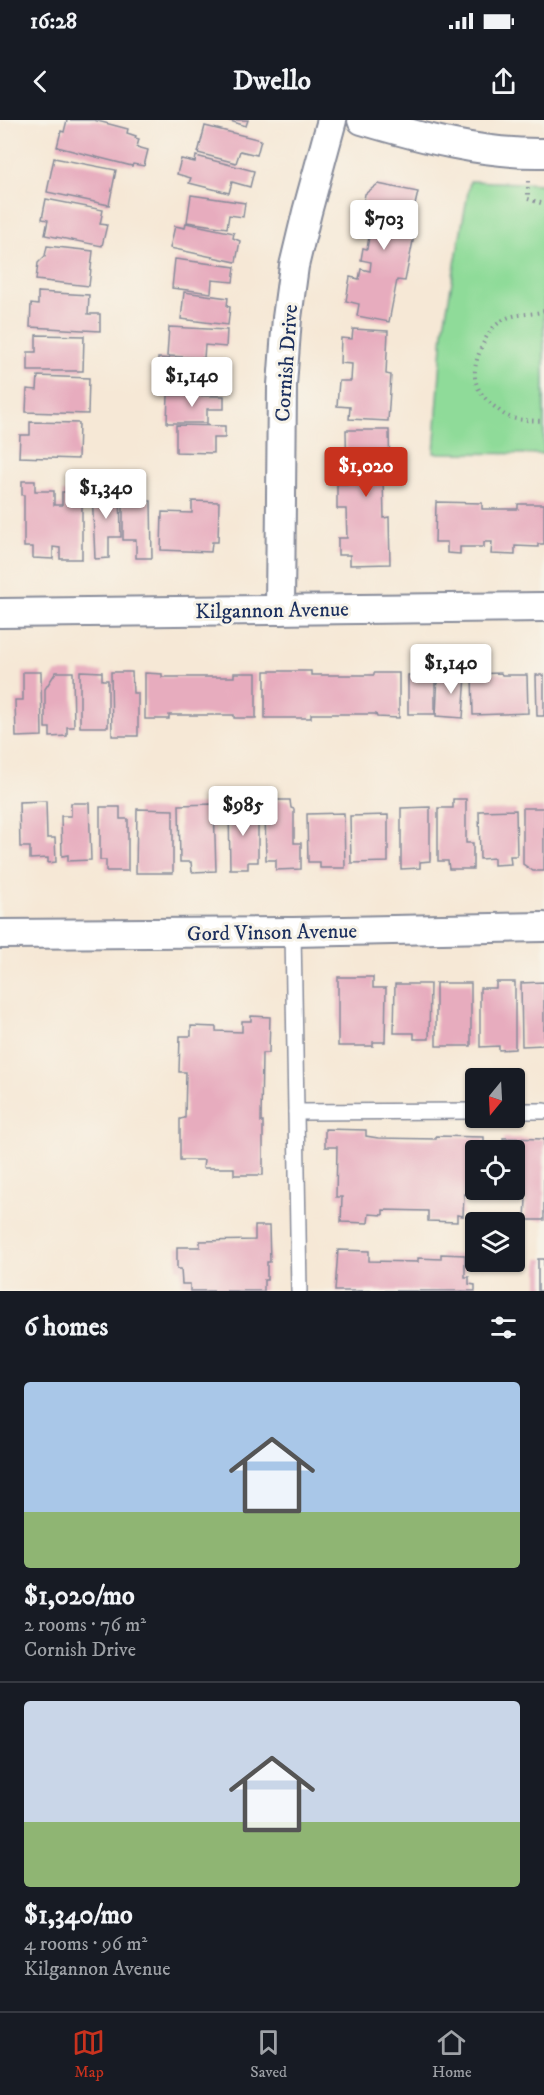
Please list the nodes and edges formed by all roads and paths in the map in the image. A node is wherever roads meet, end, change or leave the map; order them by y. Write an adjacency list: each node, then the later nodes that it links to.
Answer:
1 (332, 120): 9 (street, Cornish Drive)
2 (362, 120): 3 (street)
3 (544, 153)
4 (528, 181): 5 (path)
5 (544, 204)
6 (544, 311): 7 (path)
7 (544, 421)
8 (544, 607): 9 (street, Kilgannon Avenue)
9 (280, 610): 10 (street, Kilgannon Avenue)
10 (0, 613)
11 (544, 927): 12 (street, Gord Vinson Avenue)
12 (293, 932): 13 (street, Gord Vinson Avenue); 16 (lane)
13 (0, 934)
14 (525, 1111): 15 (lane)
15 (544, 1111)
16 (296, 1112): 17 (lane); 18 (lane)
17 (465, 1112)
18 (299, 1291)

